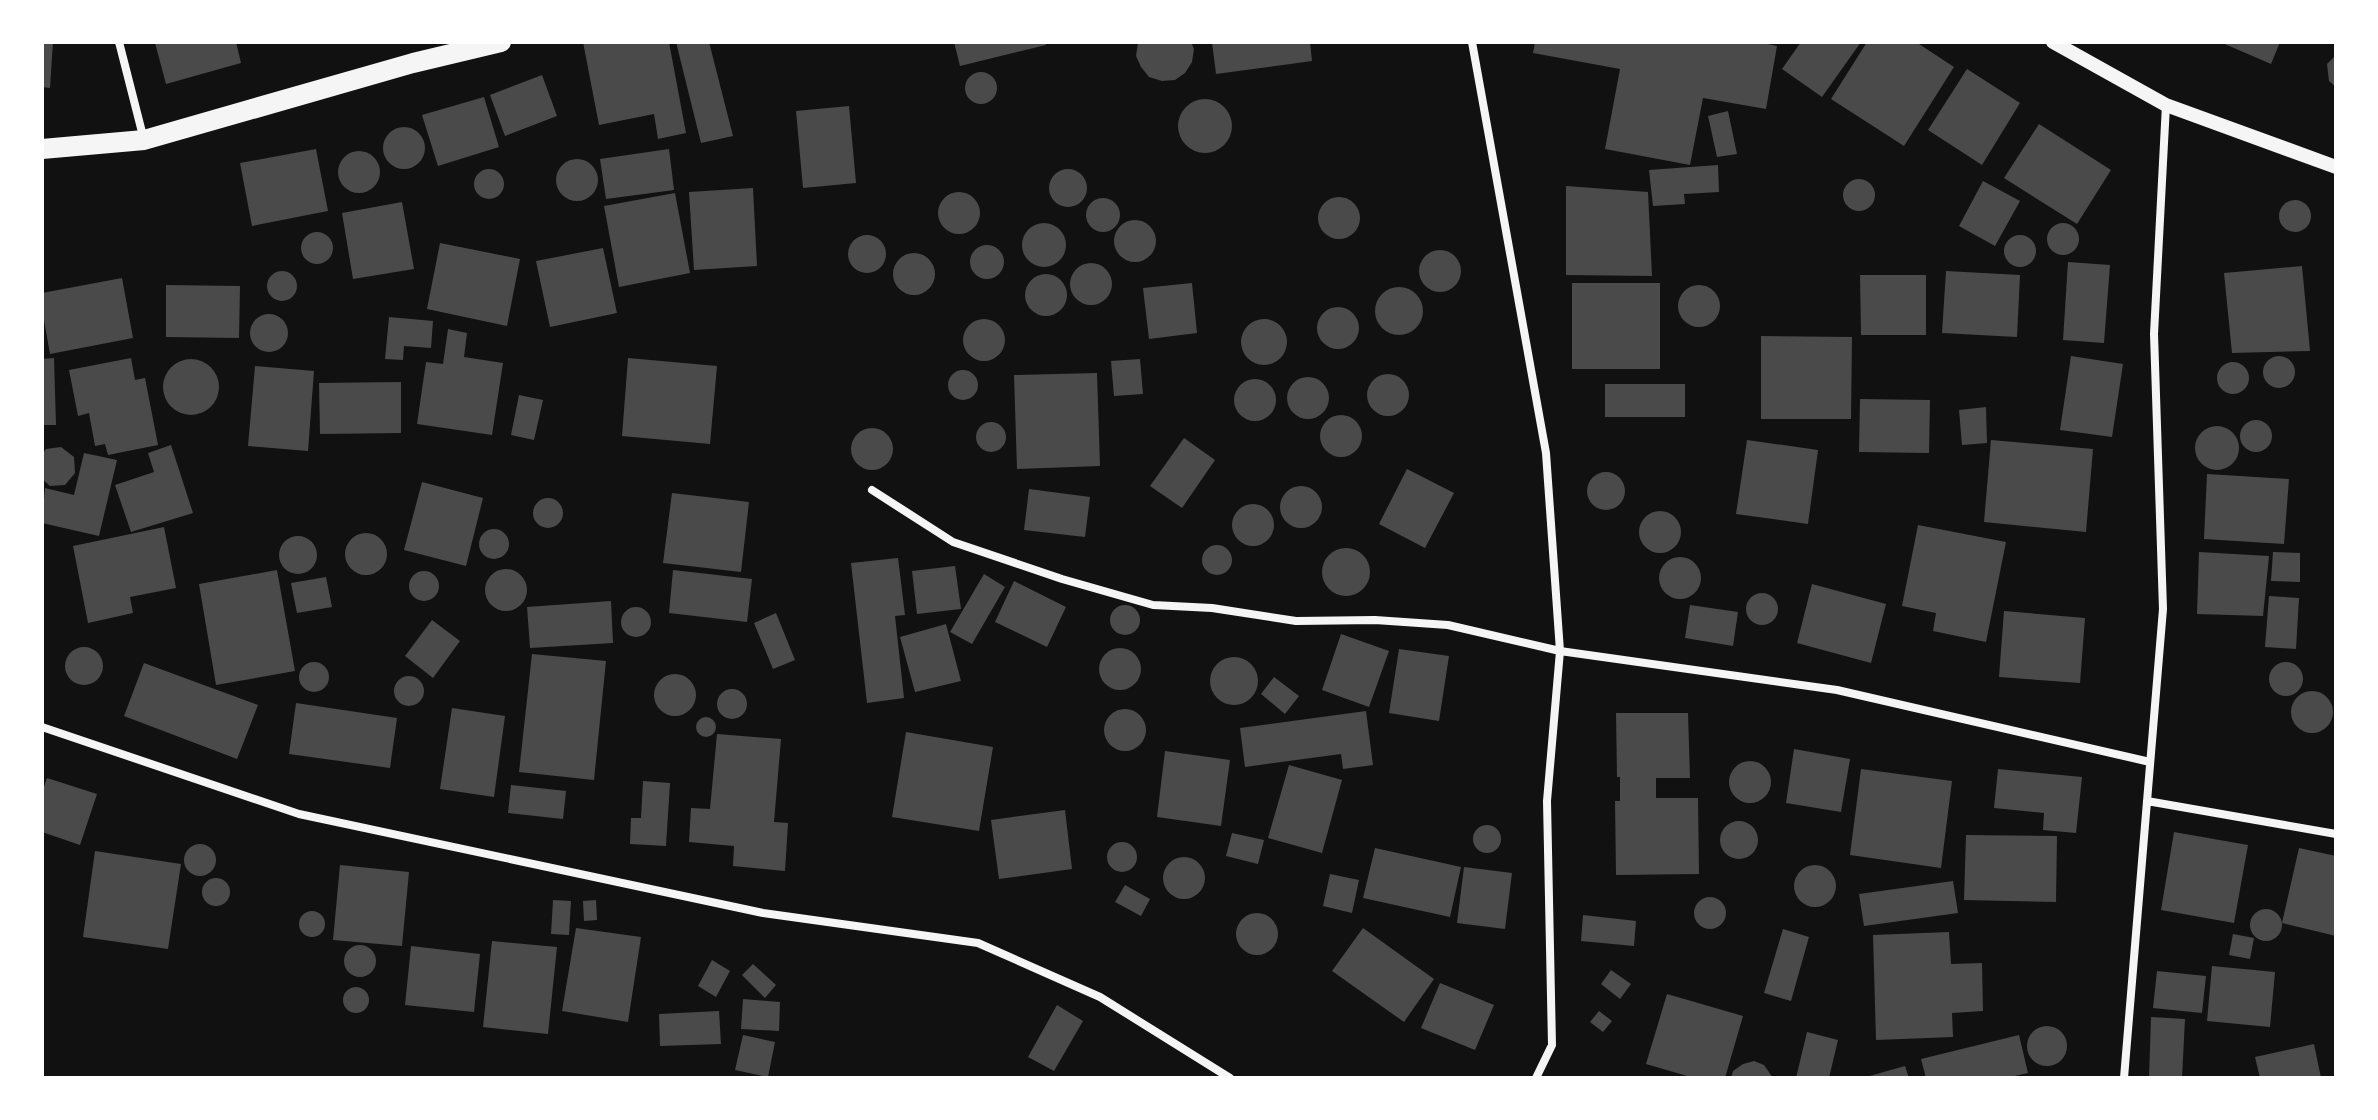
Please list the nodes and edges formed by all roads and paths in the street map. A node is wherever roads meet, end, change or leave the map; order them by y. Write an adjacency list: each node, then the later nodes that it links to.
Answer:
1 (119, 42): 6 (street)
2 (501, 42): 6 (main road)
3 (1472, 42): 10 (street)
4 (2053, 42): 5 (street)
5 (2166, 105): 8 (street); 12 (street)
6 (144, 140): 7 (main road)
7 (42, 149)
8 (2336, 167)
9 (872, 490): 10 (street)
10 (1560, 651): 12 (street); 16 (street)
11 (42, 727): 15 (street)
12 (2150, 762): 13 (street)
13 (2147, 801): 14 (street); 17 (street)
14 (2336, 834)
15 (1230, 1078)
16 (1536, 1078)
17 (2124, 1078)

